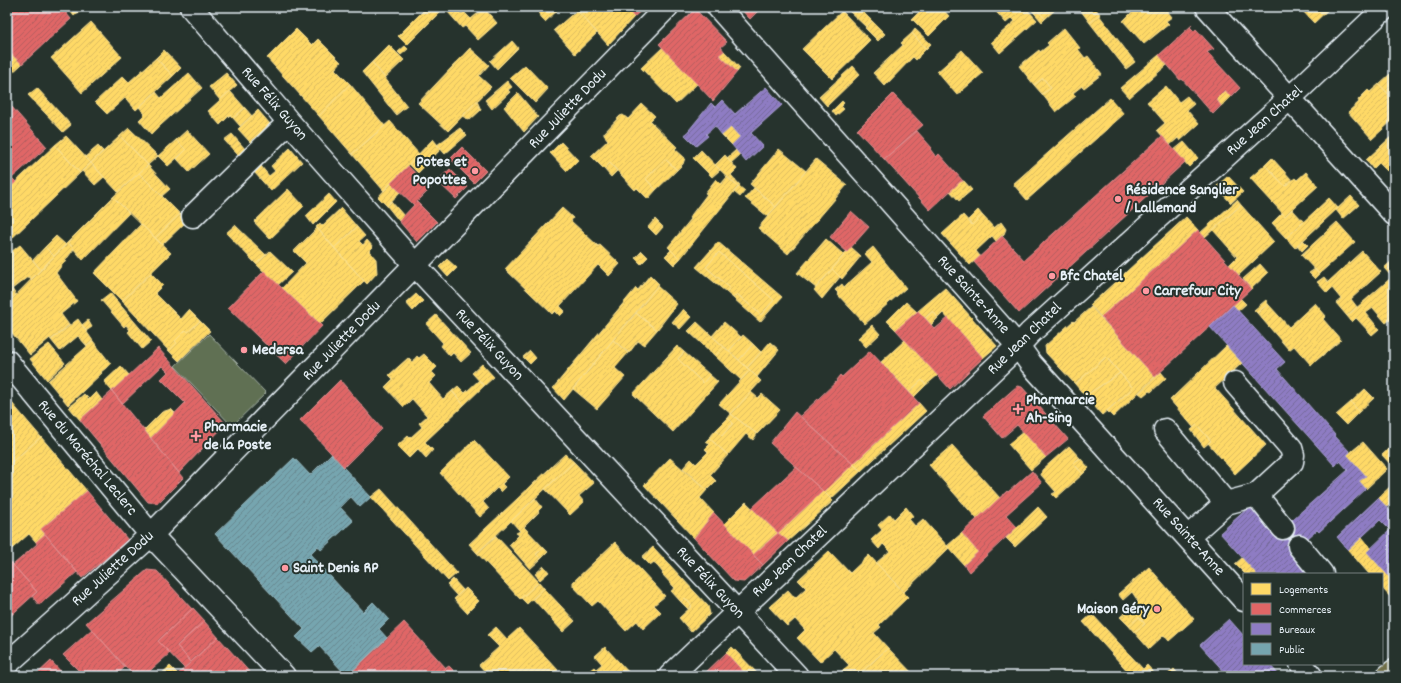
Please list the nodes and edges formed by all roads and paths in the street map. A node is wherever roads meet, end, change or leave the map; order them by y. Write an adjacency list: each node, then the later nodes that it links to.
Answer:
1 (191, 7): 7 (street, Rue Félix Guyon)
2 (667, 7): 10 (street, Rue Juliette Dodu)
3 (718, 7): 11 (street, Rue Sainte-Anne)
4 (1207, 7): 6 (street)
5 (1386, 7): 6 (street, Rue Jean Chatel)
6 (1290, 98): 8 (street); 11 (street, Rue Jean Chatel)
7 (290, 122): 9 (street); 10 (street, Rue Félix Guyon)
8 (1394, 214)
9 (193, 216)
10 (416, 266): 18 (street, Rue Juliette Dodu); 23 (street, Rue Félix Guyon)
11 (1018, 346): 19 (street, Rue Sainte-Anne); 23 (street, Rue Jean Chatel)
12 (7, 361): 18 (street, Rue du Maréchal Leclerc)
13 (1235, 383): 15 (street)
14 (1165, 430): 16 (street)
15 (1256, 495): 16 (street); 17 (street)
16 (1226, 503): 19 (street)
17 (1283, 528)
18 (151, 535): 24 (street, Rue Juliette Dodu); 27 (street, Rue du Maréchal Leclerc)
19 (1188, 537): 22 (street, Rue Sainte-Anne)
20 (1299, 546): 21 (street)
21 (1321, 573)
22 (1243, 599)
23 (737, 612): 28 (street, Rue Jean Chatel); 29 (street, Rue Félix Guyon)
24 (7, 664)
25 (1302, 665): 30 (street)
26 (1394, 671): 31 (main road)
27 (284, 676)
28 (670, 676)
29 (797, 676)
30 (1312, 676)
31 (1388, 676)

